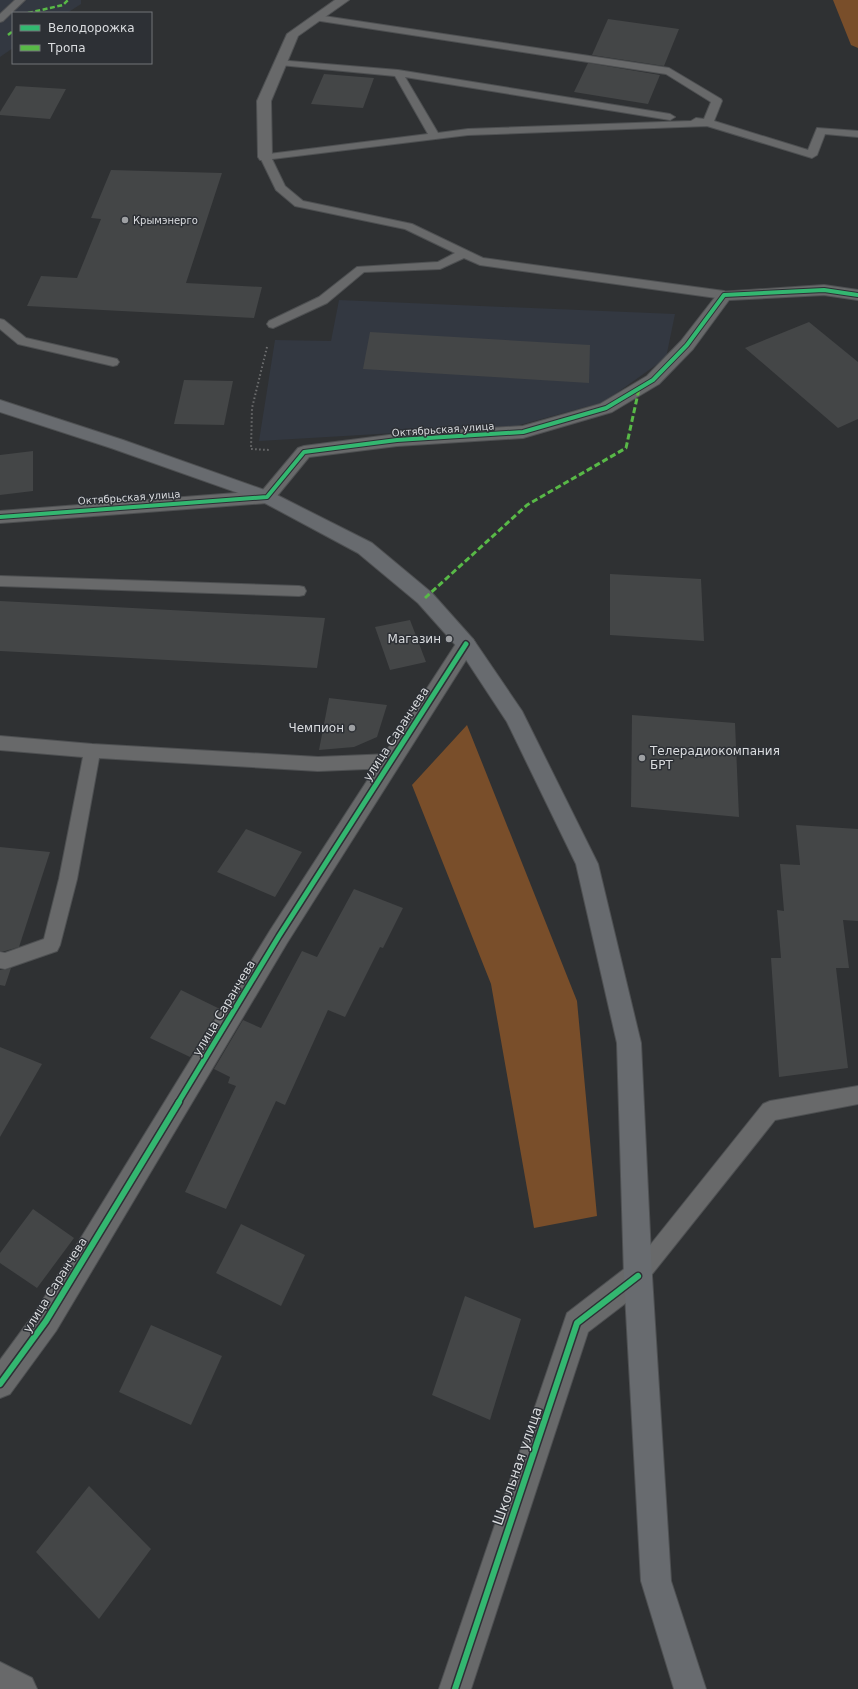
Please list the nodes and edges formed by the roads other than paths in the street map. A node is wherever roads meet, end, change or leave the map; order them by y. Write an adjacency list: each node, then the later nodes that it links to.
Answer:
1 (20, 0): 4 (lane)
2 (343, 0): 3 (street)
3 (317, 18): 5 (street); 7 (lane)
4 (0, 19)
5 (280, 62): 6 (lane); 10 (street)
6 (398, 73): 7 (lane); 9 (lane)
7 (708, 123): 8 (lane); 9 (lane)
8 (858, 134)
9 (435, 136): 10 (lane)
10 (265, 157): 11 (lane)
11 (464, 253): 12 (lane); 15 (lane)
12 (724, 295): 13 (street); 18 (street, Октябрьская улица)
13 (858, 295)
14 (0, 323): 16 (lane)
15 (272, 324)
16 (112, 362)
17 (0, 406): 18 (main road)
18 (267, 497): 19 (street, Октябрьская улица); 22 (main road)
19 (0, 517)
20 (0, 581): 21 (lane)
21 (299, 591)
22 (466, 644): 25 (street, улица Саранчева); 28 (main road)
23 (0, 743): 24 (lane)
24 (92, 751): 25 (lane); 26 (lane)
25 (391, 761): 29 (street, улица Саранчева)
26 (0, 960)
27 (858, 1095): 28 (lane)
28 (638, 1276): 32 (street, Школьная улица); 33 (main road)
29 (0, 1384)
30 (0, 1678): 31 (street)
31 (21, 1689)
32 (455, 1689)
33 (690, 1689)

